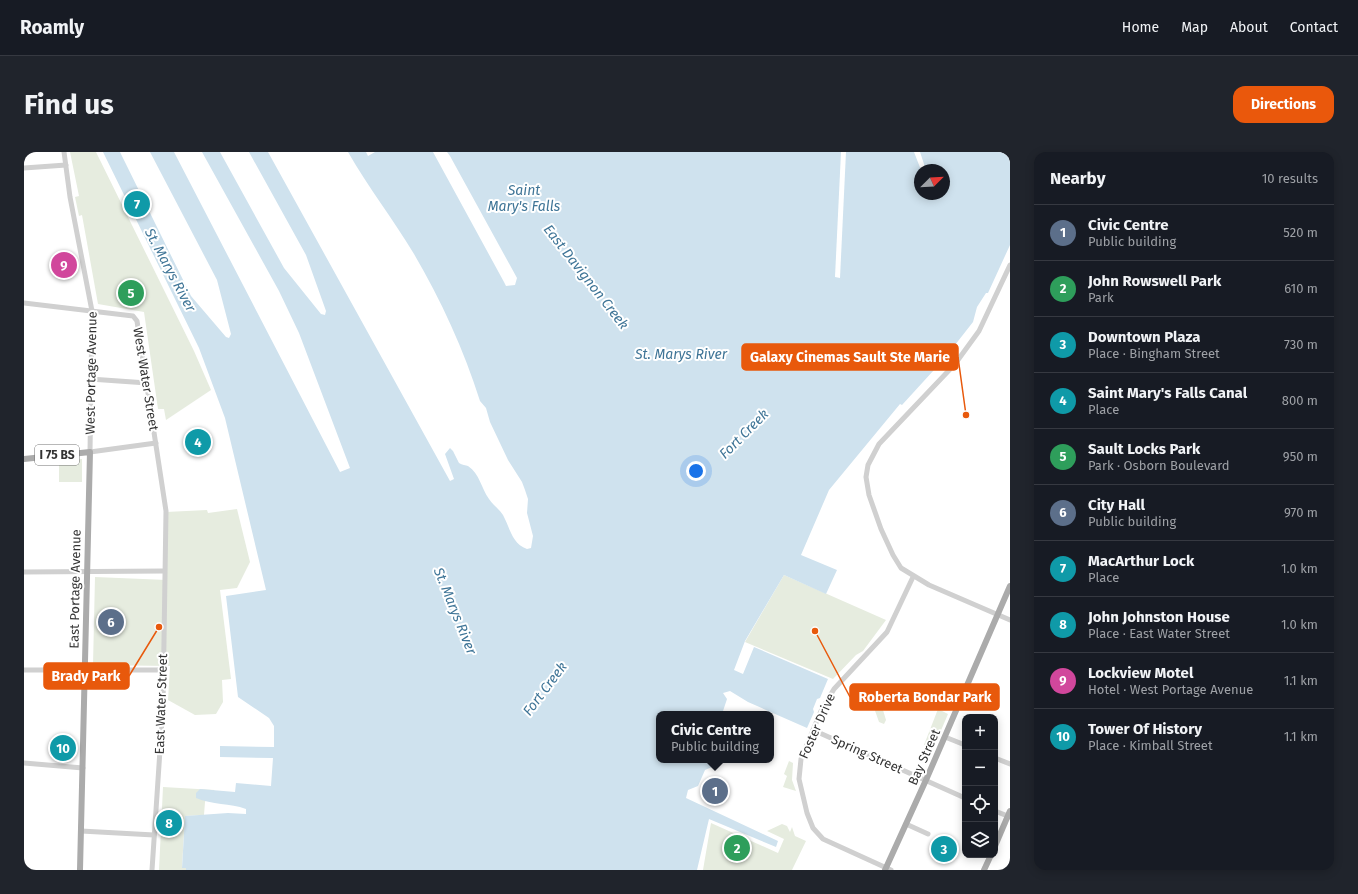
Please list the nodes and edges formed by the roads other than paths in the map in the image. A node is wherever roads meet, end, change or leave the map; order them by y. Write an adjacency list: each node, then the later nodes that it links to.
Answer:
1 (64, 152): 2 (street, West Portage Avenue)
2 (66, 165): 3 (street); 6 (street, West Portage Avenue)
3 (24, 168)
4 (1010, 265): 15 (street)
5 (24, 302): 6 (street)
6 (92, 311): 7 (street, West Portage Avenue); 8 (street, West Water Street)
7 (90, 379): 8 (street); 10 (street, West Portage Avenue)
8 (146, 383): 9 (street, West Water Street)
9 (156, 443): 10 (street); 13 (street, East Water Street)
10 (90, 452): 11 (main road, I 75 BS); 12 (main road, East Portage Avenue / I 75 BS)
11 (24, 459)
12 (86, 571): 13 (street); 14 (street); 21 (main road, East Portage Avenue / I 75 BS)
13 (164, 571): 20 (street, East Water Street)
14 (24, 572)
15 (913, 577): 17 (street); 22 (street, Foster Drive)
16 (1010, 586): 17 (main road, Bay Street)
17 (998, 615): 18 (street); 23 (main road, Bay Street)
18 (1010, 620)
19 (24, 670): 21 (street)
20 (163, 670): 21 (street); 36 (street, East Water Street)
21 (85, 671): 28 (main road, East Portage Avenue / I 75 BS)
22 (813, 730): 29 (street, Spring Street); 39 (street, Foster Drive)
23 (945, 737): 24 (street); 29 (main road, Bay Street)
24 (962, 744)
25 (998, 759): 27 (street)
26 (24, 763): 28 (street)
27 (1010, 764)
28 (83, 768): 34 (main road, East Portage Avenue / I 75 BS)
29 (926, 780): 30 (street, Spring Street); 33 (main road, Bay Street)
30 (962, 797)
31 (998, 811): 32 (street)
32 (1009, 815): 37 (main road)
33 (906, 824): 35 (street); 39 (main road, Bay Street)
34 (81, 831): 36 (street); 40 (main road, East Portage Avenue / I 75 BS)
35 (928, 834)
36 (154, 835): 41 (street, East Water Street)
37 (998, 839)
38 (990, 858): 42 (main road)
39 (887, 869)
40 (80, 870)
41 (152, 870)
42 (984, 870)

